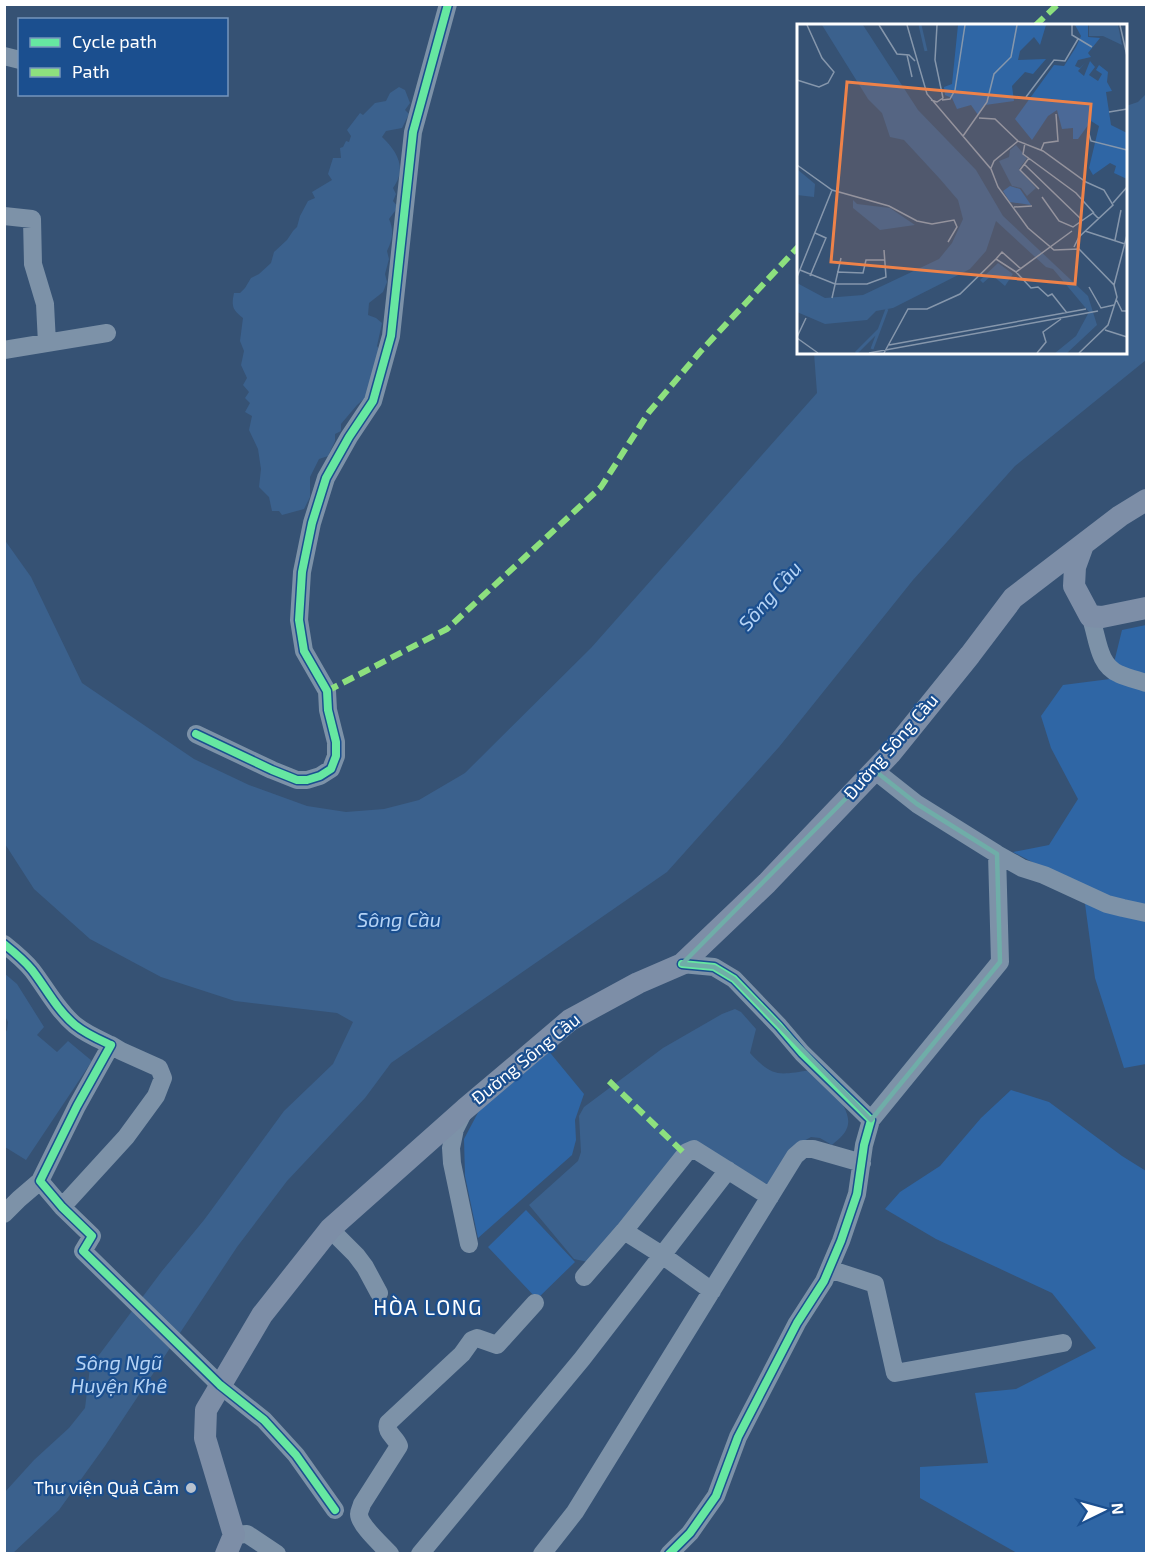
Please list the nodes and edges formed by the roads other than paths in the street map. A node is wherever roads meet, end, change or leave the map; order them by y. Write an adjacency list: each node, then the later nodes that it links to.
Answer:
1 (448, 4): 11 (street)
2 (4, 216): 4 (street)
3 (107, 333): 4 (street)
4 (47, 343): 5 (street)
5 (4, 350)
6 (1146, 500): 7 (main road, Đường Sông Cầu)
7 (1083, 545): 9 (main road); 12 (main road, Đường Sông Cầu)
8 (1146, 608): 9 (main road)
9 (1090, 616): 10 (street)
10 (1146, 683)
11 (196, 734)
12 (874, 770): 13 (street); 16 (main road, Đường Sông Cầu)
13 (998, 854): 14 (street); 19 (street)
14 (1146, 912)
15 (4, 944): 17 (street)
16 (682, 964): 18 (main road, Đường Sông Cầu); 19 (street)
17 (111, 1045): 22 (street); 24 (street)
18 (465, 1109): 26 (main road, Đường Sông Cầu); 28 (street)
19 (871, 1119): 20 (street)
20 (862, 1163): 23 (street); 30 (street)
21 (728, 1170): 23 (street); 27 (street); 29 (street)
22 (40, 1181): 24 (street); 25 (street)
23 (770, 1197): 32 (street)
24 (62, 1207): 36 (street)
25 (4, 1214)
26 (330, 1229): 33 (street); 36 (main road, Đường Sông Cầu)
27 (624, 1231): 29 (street); 31 (street)
28 (469, 1244)
29 (662, 1255): 32 (street); 41 (street)
30 (829, 1269): 35 (street); 43 (street)
31 (584, 1277)
32 (712, 1290): 42 (street)
33 (379, 1293)
34 (535, 1303): 40 (street)
35 (1063, 1343)
36 (214, 1379): 37 (street); 38 (main road, Đường Sông Cầu)
37 (335, 1510)
38 (230, 1544): 39 (street)
39 (277, 1554)
40 (390, 1554)
41 (420, 1554)
42 (542, 1554)
43 (669, 1554)

